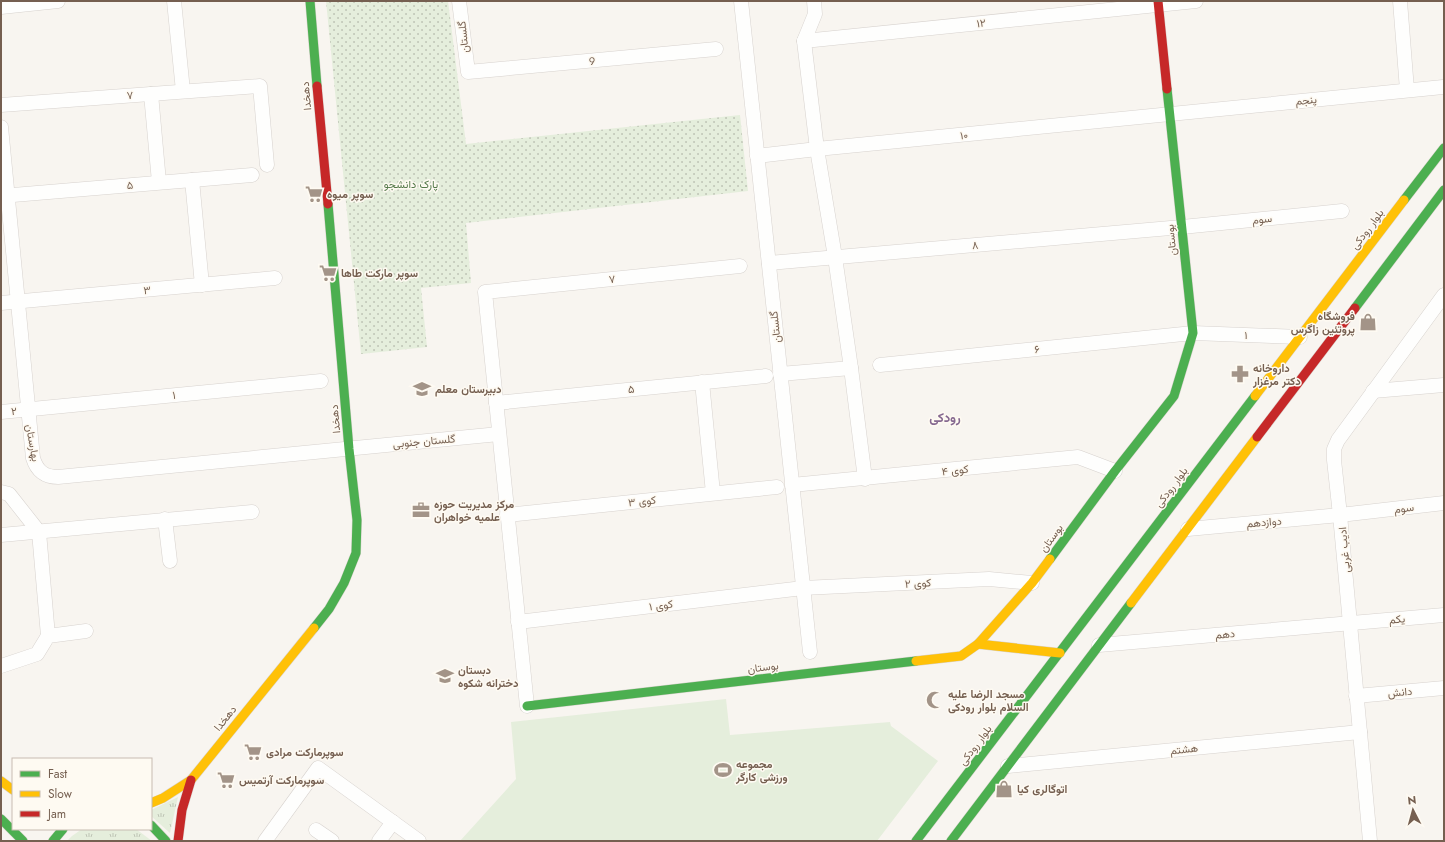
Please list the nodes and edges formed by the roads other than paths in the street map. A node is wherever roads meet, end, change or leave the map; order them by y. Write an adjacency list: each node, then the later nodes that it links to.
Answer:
1 (58, 1): 10 (street)
2 (174, 1): 16 (street)
3 (310, 1): 54 (street, دهخدا)
4 (460, 1): 13 (street, گلستان)
5 (741, 1): 23 (street, گلستان)
6 (814, 1): 11 (street)
7 (1196, 1): 9 (street, ۱۲)
8 (1400, 1): 15 (street)
9 (1158, 3): 11 (street, ۱۲); 19 (street, بوستان)
10 (1, 7)
11 (804, 42): 22 (street)
12 (716, 49): 13 (street, 9)
13 (468, 72)
14 (1443, 87): 15 (street, پنجم)
15 (1408, 90): 19 (street, پنجم)
16 (183, 91): 17 (street, ۷); 24 (street, ۷)
17 (150, 94): 18 (street, ۷); 27 (street)
18 (1, 105)
19 (1170, 114): 22 (street, ۱۰); 31 (street, بوستان)
20 (1, 127): 29 (street, بهارستان)
21 (1444, 148): 41 (street, بلوار رودکی)
22 (817, 149): 23 (street, ۱۰); 32 (street)
23 (757, 156): 33 (street, گلستان)
24 (267, 164)
25 (252, 175): 26 (street, ۵)
26 (192, 180): 27 (street, ۵); 36 (street)
27 (159, 182): 29 (street, ۵)
28 (1444, 190): 66 (street)
29 (4, 196): 38 (street, بهارستان)
30 (1342, 211): 31 (street, سوم)
31 (1182, 227): 32 (street, ۸); 40 (street, بوستان)
32 (836, 257): 33 (street, ۸); 43 (street)
33 (769, 263): 44 (street, گلستان)
34 (740, 266): 50 (street, ۷)
35 (275, 278): 36 (street, ۳)
36 (202, 284): 38 (street, ۳)
37 (1444, 295): 49 (street, ادیب غربی)
38 (18, 301): 39 (street, ۳); 51 (street, بهارستان)
39 (1, 303)
40 (1193, 333): 41 (street, ۱); 42 (street, ۶); 55 (street, بوستان)
41 (1300, 337): 80 (street, بلوار رودکی)
42 (880, 365)
43 (851, 368): 44 (street); 56 (street)
44 (780, 374): 57 (street, گلستان)
45 (766, 376): 47 (street, ۵)
46 (321, 381): 51 (street, ۱)
47 (702, 382): 50 (street, ۵); 60 (street)
48 (1444, 385): 49 (street)
49 (1373, 391): 64 (street, ادیب غربی)
50 (496, 403): 53 (street)
51 (27, 409): 52 (street, ۲); 54 (street, بهارستان)
52 (1, 412)
53 (499, 434): 54 (street, گلستان جنوبی); 63 (street)
54 (349, 449): 87 (street, دهخدا)
55 (1114, 471): 56 (street, کوی ۴); 70 (street, بوستان)
56 (865, 479): 57 (street, کوی ۴)
57 (792, 485): 71 (street, گلستان)
58 (777, 487): 60 (street, کوی ۳)
59 (1, 492): 67 (street)
60 (713, 493): 63 (street, کوی ۳)
61 (1444, 503): 64 (street, سوم)
62 (252, 512): 65 (street)
63 (508, 514): 73 (street)
64 (1340, 515): 66 (street, دوازدهم); 74 (street, ادیب غربی)
65 (165, 519): 67 (street); 69 (street)
66 (1188, 529): 78 (street)
67 (39, 532): 68 (street); 76 (street)
68 (1, 535)
69 (170, 561)
70 (1032, 584): 71 (street, کوی ۲); 77 (street, بوستان)
71 (803, 588): 73 (street, کوی ۱); 79 (street, گلستان)
72 (1444, 615): 74 (street, یکم)
73 (518, 622): 84 (street)
74 (1350, 623): 78 (street, دهم); 83 (street, ادیب غربی)
75 (86, 631): 76 (street)
76 (48, 636): 81 (street)
77 (978, 644): 80 (street); 84 (street, بوستان)
78 (1100, 645): 86 (street)
79 (810, 652)
80 (1060, 653): 104 (street, بلوار رودکی)
81 (1, 666)
82 (1444, 688): 83 (street, دانش)
83 (1356, 696): 85 (street, ادیب غربی)
84 (527, 706)
85 (1360, 732): 86 (street, هشتم); 106 (street, ادیب غربی)
86 (1008, 766): 105 (street)
87 (191, 780): 90 (street); 99 (street)
88 (1, 781): 89 (street)
89 (12, 789)
90 (152, 803)
91 (1, 819): 96 (street)
92 (392, 822): 100 (street); 102 (street); 103 (street)
93 (152, 826): 98 (street)
94 (62, 830): 97 (street)
95 (316, 830): 101 (street)
96 (23, 841)
97 (53, 841)
98 (166, 841)
99 (178, 841)
100 (265, 841)
101 (332, 841)
102 (380, 841)
103 (418, 841)
104 (916, 841)
105 (951, 841)
106 (1370, 841)

